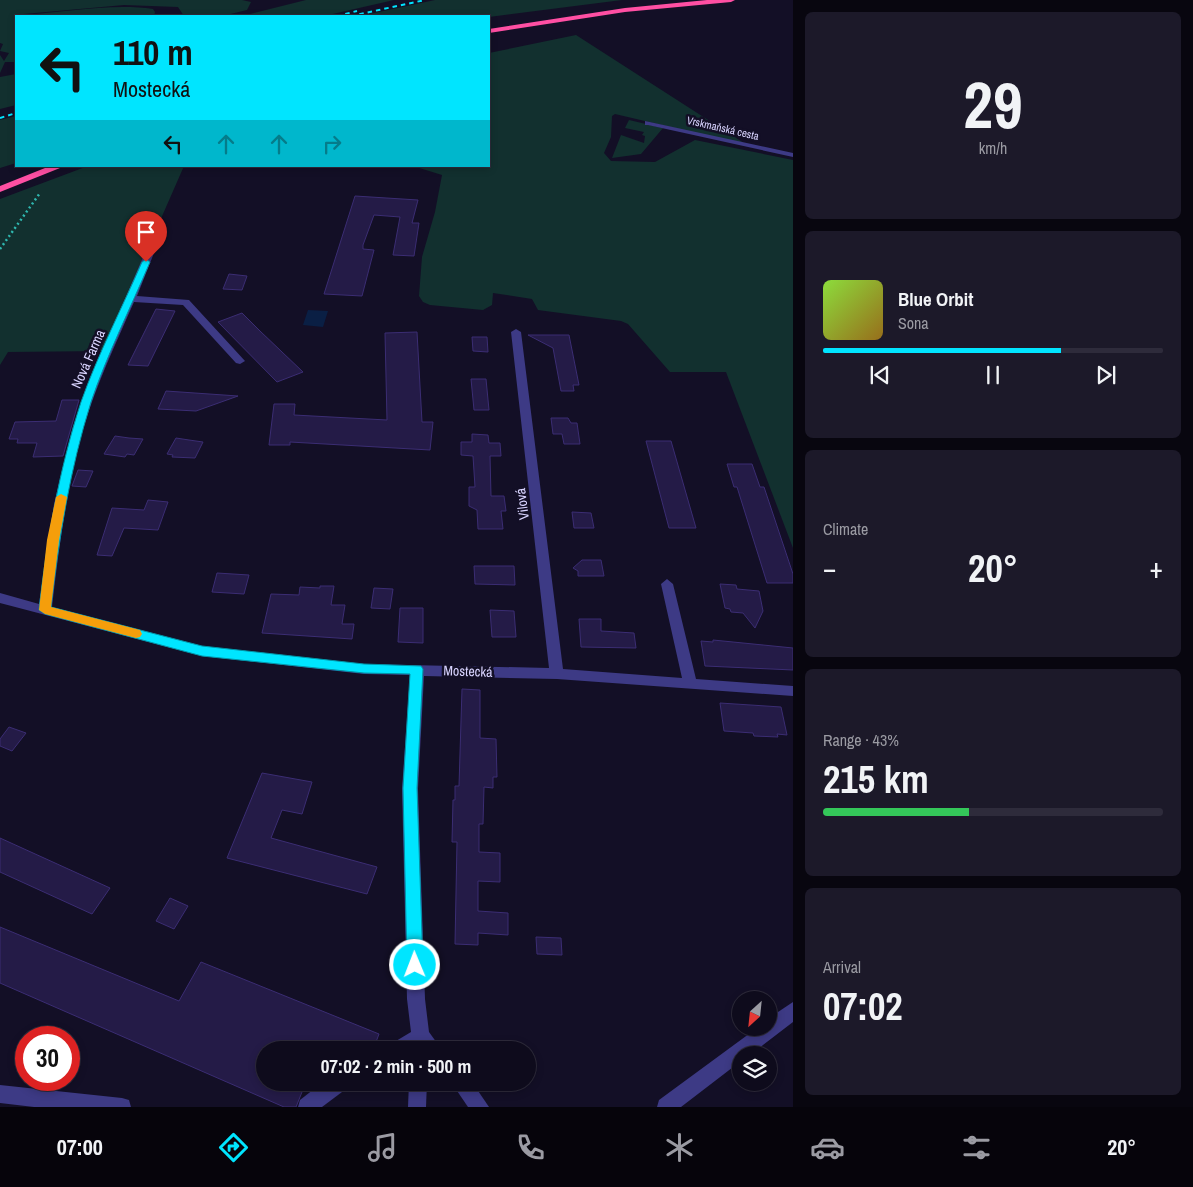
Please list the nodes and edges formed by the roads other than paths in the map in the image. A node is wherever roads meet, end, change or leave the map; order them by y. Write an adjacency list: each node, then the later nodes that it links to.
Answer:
1 (673, 0): 3 (highway)
2 (731, 0): 4 (highway)
3 (490, 24)
4 (490, 31)
5 (648, 123): 6 (street, Vrskmaňská cesta)
6 (793, 155)
7 (31, 167): 9 (highway)
8 (57, 167): 10 (highway)
9 (0, 178)
10 (0, 189)
11 (160, 225): 12 (street, Nová Farma)
12 (131, 299): 14 (street); 17 (street, Nová Farma)
13 (516, 332): 19 (street, Vilová)
14 (240, 361)
15 (668, 584): 20 (street)
16 (0, 598): 17 (street, Mostecká)
17 (45, 610): 18 (street, Mostecká)
18 (416, 669): 19 (street, Mostecká); 23 (street)
19 (558, 674): 20 (street, Mostecká)
20 (690, 684): 21 (street, Mostecká)
21 (793, 691)
22 (793, 1011): 32 (street)
23 (424, 1041)
24 (327, 1091): 29 (street)
25 (418, 1091): 30 (street)
26 (467, 1091): 31 (street)
27 (0, 1094): 28 (street)
28 (122, 1107)
29 (307, 1107)
30 (417, 1107)
31 (480, 1107)
32 (666, 1107)

